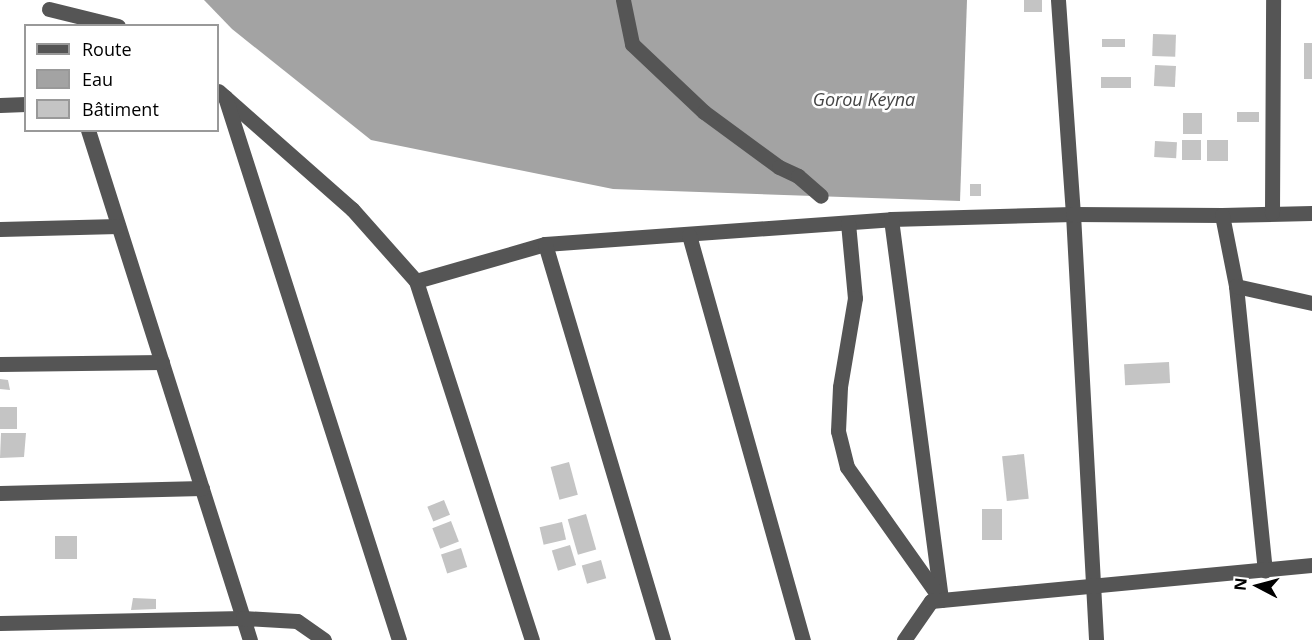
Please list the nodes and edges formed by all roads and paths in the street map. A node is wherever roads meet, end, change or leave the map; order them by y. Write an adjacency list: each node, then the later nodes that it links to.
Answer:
1 (623, 0): 11 (street)
2 (1058, 0): 14 (street)
3 (1273, 0): 12 (street)
4 (48, 5): 5 (street); 6 (street)
5 (53, 24)
6 (111, 24)
7 (221, 93): 22 (street); 37 (street)
8 (0, 105): 9 (street)
9 (24, 105)
10 (89, 132): 18 (street)
11 (821, 196)
12 (1272, 213): 13 (street); 15 (street)
13 (1312, 213)
14 (1073, 214): 15 (street); 16 (street); 31 (street)
15 (1222, 215): 23 (street)
16 (891, 219): 17 (street); 32 (street)
17 (848, 223): 20 (street); 32 (street)
18 (118, 225): 19 (street); 25 (street)
19 (0, 229)
20 (689, 235): 21 (street); 40 (street)
21 (545, 244): 22 (street); 39 (street)
22 (416, 281): 38 (street)
23 (1236, 286): 24 (street); 30 (street)
24 (1312, 303)
25 (162, 362): 26 (street); 27 (street)
26 (0, 364)
27 (202, 488): 28 (street); 33 (street)
28 (0, 494)
29 (1312, 566): 30 (street)
30 (1264, 572): 31 (street)
31 (1093, 586): 32 (street); 42 (street)
32 (941, 600): 41 (street)
33 (243, 618): 34 (street); 35 (street); 36 (street)
34 (0, 623)
35 (250, 640)
36 (324, 640)
37 (399, 640)
38 (532, 640)
39 (663, 640)
40 (803, 640)
41 (904, 640)
42 (1096, 640)

